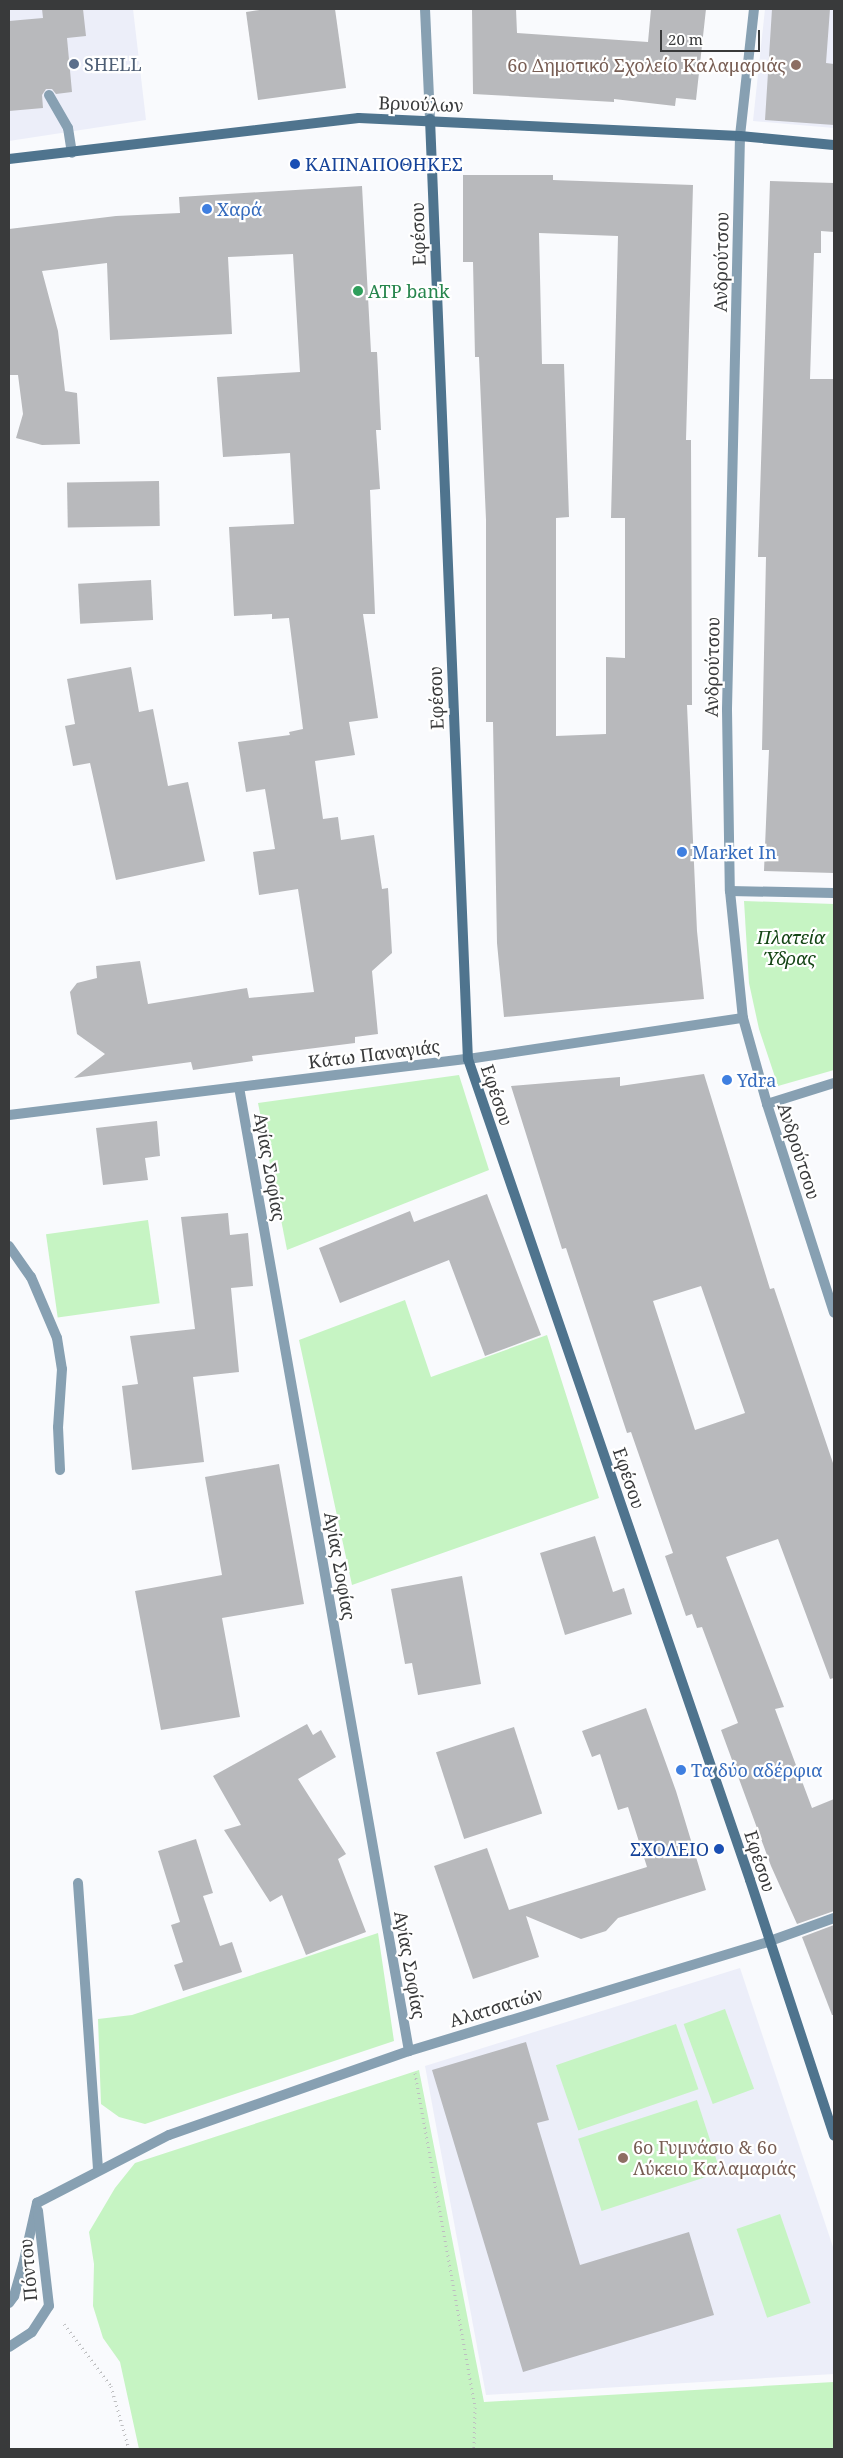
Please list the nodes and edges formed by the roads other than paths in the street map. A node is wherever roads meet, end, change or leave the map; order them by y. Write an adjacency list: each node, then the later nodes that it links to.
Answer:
1 (425, 9): 4 (street, Εφέσου)
2 (754, 9): 5 (street, Ανδρούτσου)
3 (49, 95): 7 (street)
4 (430, 119): 5 (street, Βρυούλων); 7 (street, Βρυούλων); 12 (street, Εφέσου)
5 (740, 136): 6 (street, Βρυούλων); 9 (street, Ανδρούτσου)
6 (834, 145)
7 (72, 153): 8 (street, Βρυούλων)
8 (9, 159)
9 (730, 891): 10 (street); 11 (street, Ανδρούτσου)
10 (834, 893)
11 (743, 1018): 12 (street, Κάτω Παναγιάς); 15 (street, Ανδρούτσου)
12 (468, 1059): 14 (street, Κάτω Παναγιάς); 22 (street, Εφέσου)
13 (834, 1083): 15 (street)
14 (239, 1087): 16 (street, Κάτω Παναγιάς); 23 (street, Αγίας Σοφίας)
15 (766, 1104): 18 (street, Ανδρούτσου)
16 (9, 1115)
17 (9, 1246): 19 (street)
18 (834, 1313)
19 (60, 1470)
20 (78, 1883): 25 (street)
21 (834, 1918): 22 (street, Αλατσατών)
22 (770, 1941): 23 (street, Αλατσατών); 24 (street, Εφέσου)
23 (409, 2051): 25 (street, Αλατσατών)
24 (834, 2136)
25 (98, 2169): 26 (street, Αλατσατών)
26 (37, 2203): 27 (street); 28 (street, Πόντου)
27 (9, 2303)
28 (9, 2348)

